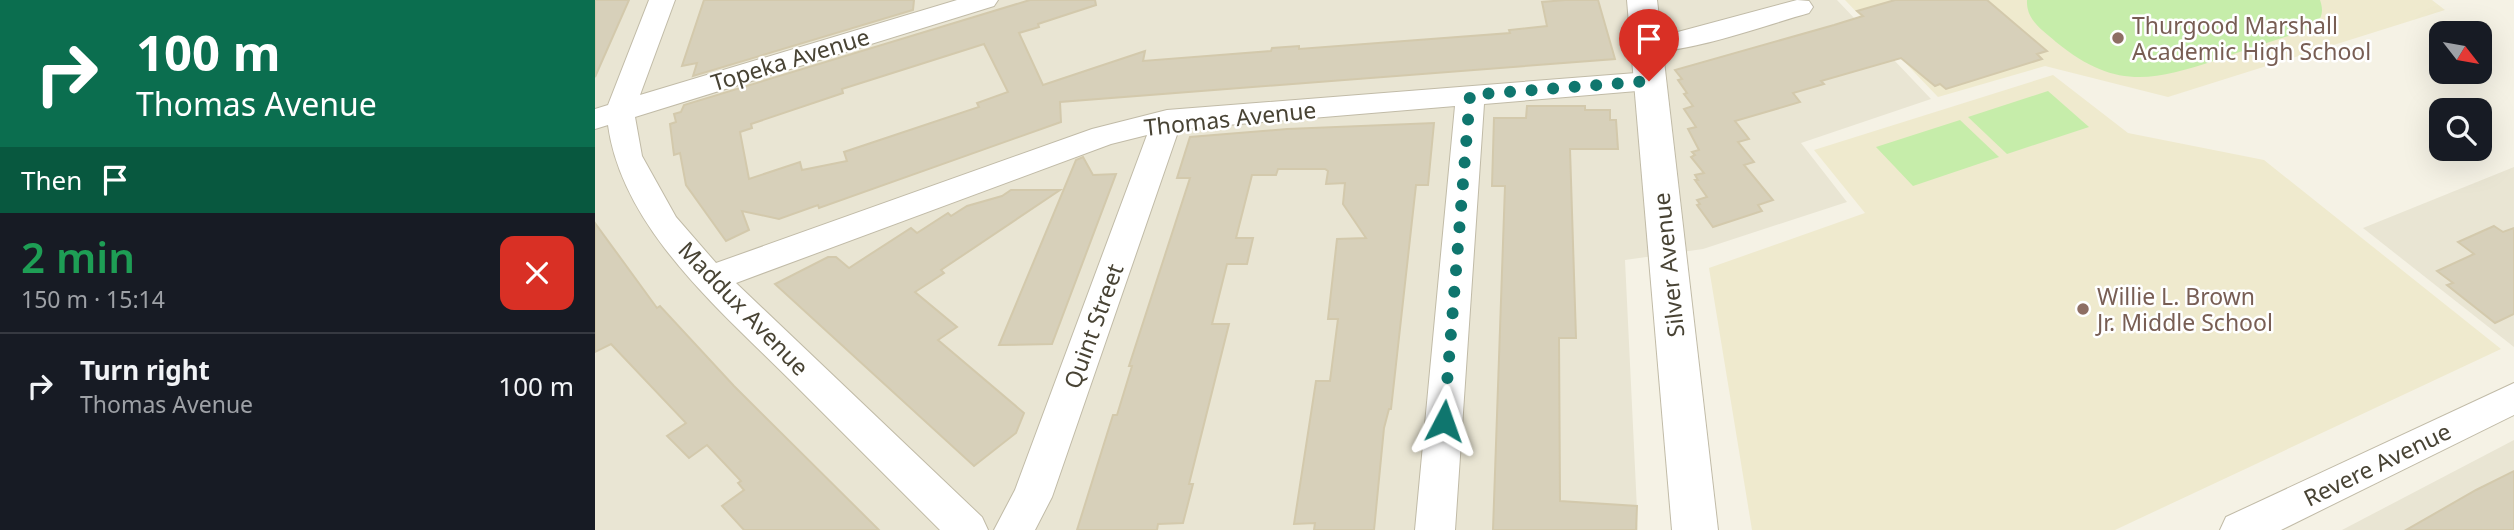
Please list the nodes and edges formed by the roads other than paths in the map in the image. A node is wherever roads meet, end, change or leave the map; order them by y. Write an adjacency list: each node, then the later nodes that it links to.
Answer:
1 (662, 0): 8 (street, Maddux Avenue)
2 (985, 0): 4 (street, Topeka Avenue)
3 (1642, 0): 6 (street, Silver Avenue)
4 (941, 7): 8 (street, Topeka Avenue)
5 (1800, 7): 6 (street, Thomas Avenue)
6 (1648, 63): 7 (street, Thomas Avenue); 15 (street, Silver Avenue)
7 (1470, 95): 9 (street, Thomas Avenue); 14 (street)
8 (608, 115): 10 (street, Maddux Avenue)
9 (1167, 120): 10 (street, Thomas Avenue); 13 (street, Quint Street)
10 (710, 279): 12 (street, Maddux Avenue)
11 (2514, 398): 16 (street, Revere Avenue)
12 (968, 530)
13 (1014, 530)
14 (1435, 530)
15 (1695, 530)
16 (2240, 530)

